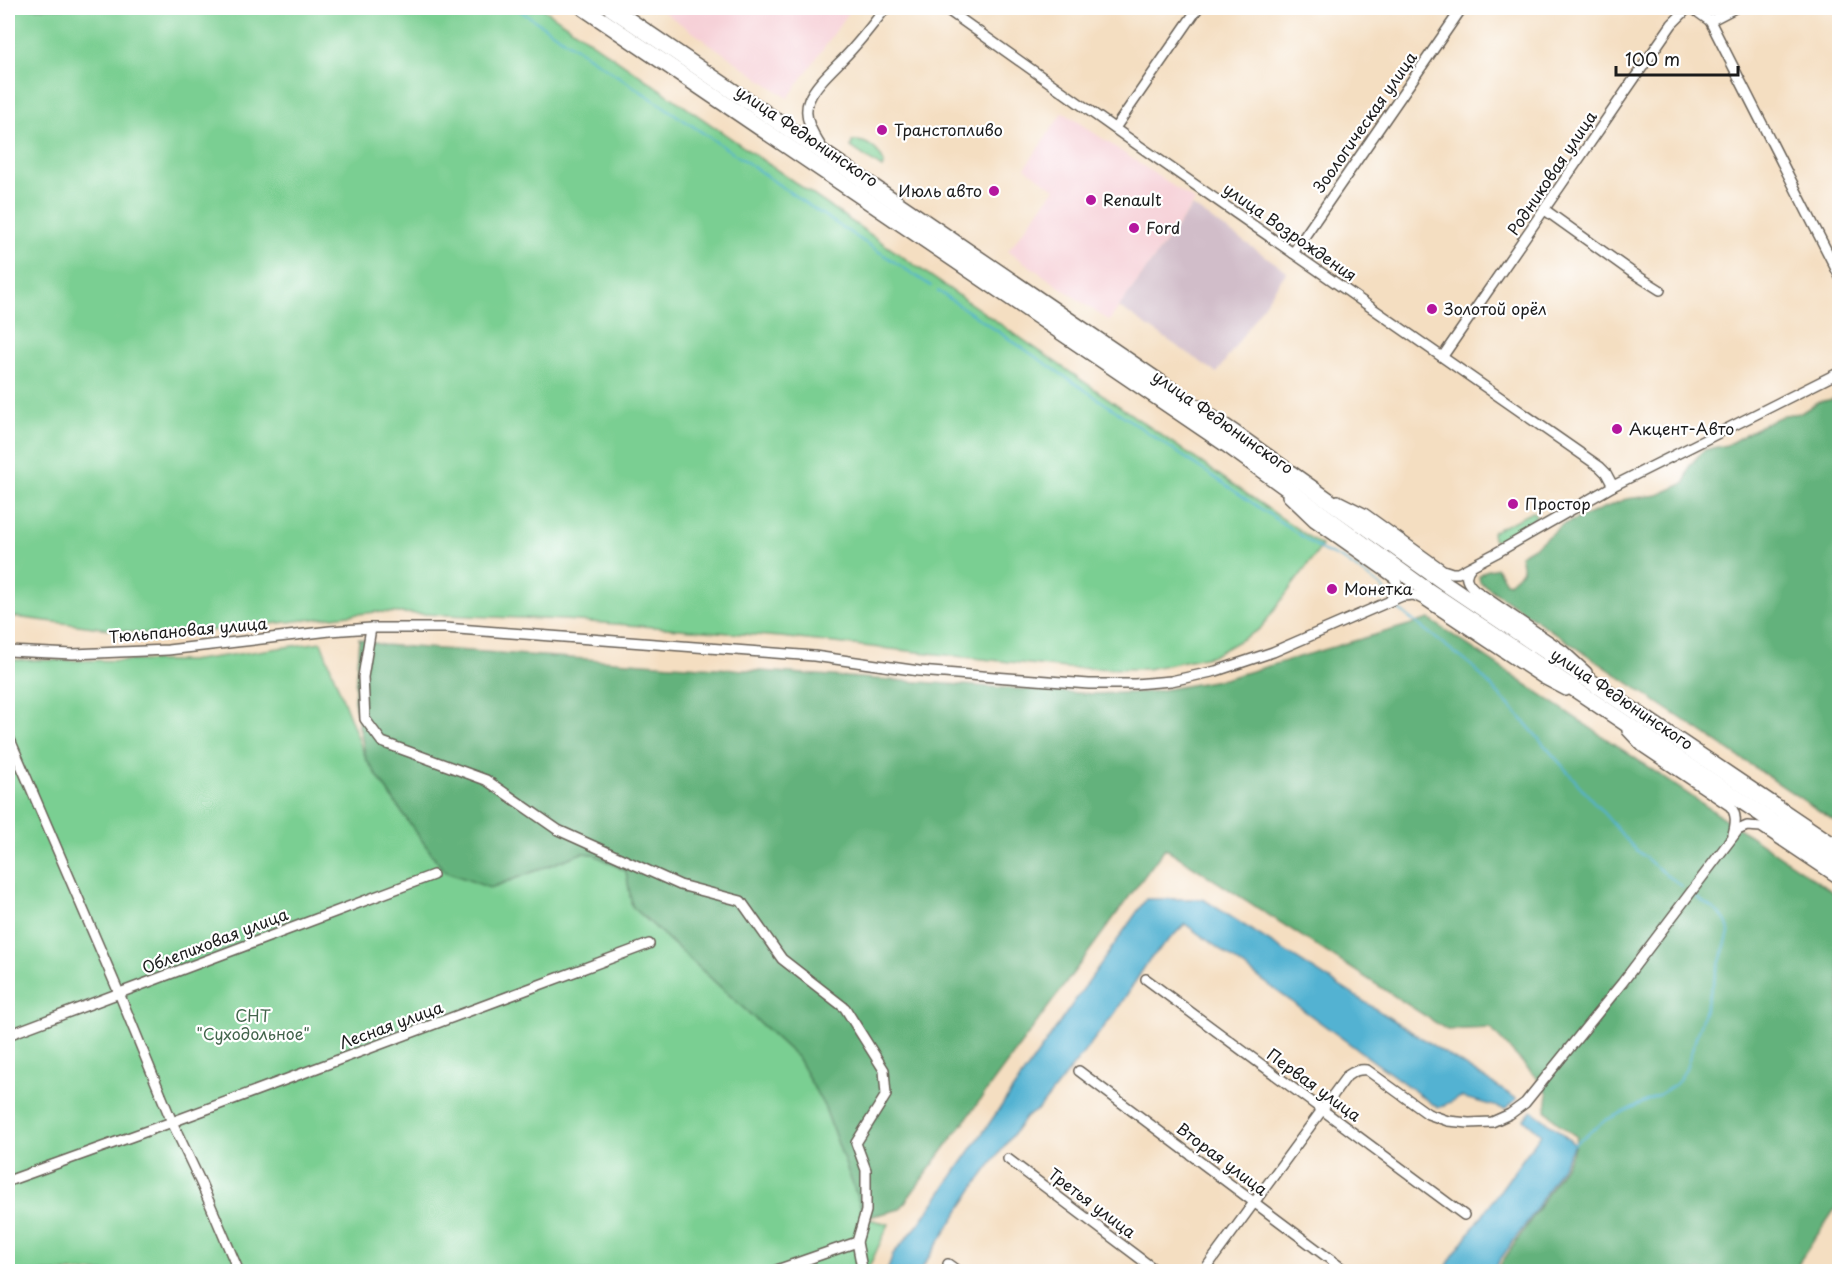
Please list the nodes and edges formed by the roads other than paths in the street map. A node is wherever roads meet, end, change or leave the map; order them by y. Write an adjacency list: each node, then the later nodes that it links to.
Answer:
1 (584, 8): 18 (highway, улица Федюнинского)
2 (611, 8): 11 (highway, улица Федюнинского)
3 (886, 8): 11 (street)
4 (945, 8): 10 (street, улица Возрождения)
5 (1198, 8): 10 (street)
6 (1462, 8): 13 (street, Зоологическая улица)
7 (1690, 8): 9 (street, Родниковая улица); 12 (street, Родниковая улица)
8 (1736, 8): 9 (street)
9 (1710, 21): 14 (street)
10 (1115, 128): 13 (street, улица Возрождения)
11 (824, 151): 19 (highway, улица Федюнинского)
12 (1545, 210): 15 (street); 16 (street, Родниковая улица)
13 (1293, 253): 16 (street, улица Возрождения)
14 (1839, 277)
15 (1660, 290)
16 (1443, 356): 20 (street, улица Возрождения)
17 (1839, 372): 20 (street)
18 (1259, 469): 22 (street); 25 (highway, улица Федюнинского)
19 (1306, 484): 21 (street); 25 (highway, улица Федюнинского)
20 (1613, 486): 21 (street)
21 (1473, 566): 25 (street)
22 (1387, 603): 23 (street, Тюльпановая улица); 25 (street, Тюльпановая улица)
23 (371, 628): 24 (street, Тюльпановая улица); 43 (street)
24 (8, 651)
25 (1613, 709): 27 (street); 28 (highway, улица Федюнинского); 29 (highway, улица Федюнинского)
26 (8, 735): 34 (street)
27 (1732, 836): 31 (street); 37 (street)
28 (1839, 850)
29 (1839, 867)
30 (433, 875): 34 (street, Облепиховая улица)
31 (1839, 880)
32 (649, 944): 38 (street, Лесная улица)
33 (1146, 979): 37 (street, Первая улица)
34 (119, 993): 35 (street, Облепиховая улица); 38 (street)
35 (8, 1035)
36 (1079, 1071): 41 (street, Вторая улица)
37 (1323, 1110): 41 (street); 42 (street, Первая улица)
38 (172, 1122): 40 (street, Лесная улица); 45 (street)
39 (1008, 1159): 49 (street, Третья улица)
40 (8, 1181)
41 (1254, 1202): 50 (street); 51 (street, Вторая улица)
42 (1464, 1215)
43 (857, 1242): 46 (street); 47 (street)
44 (948, 1264): 48 (street)
45 (239, 1272)
46 (771, 1272)
47 (861, 1272)
48 (959, 1272)
49 (1158, 1272)
50 (1203, 1272)
51 (1347, 1272)

